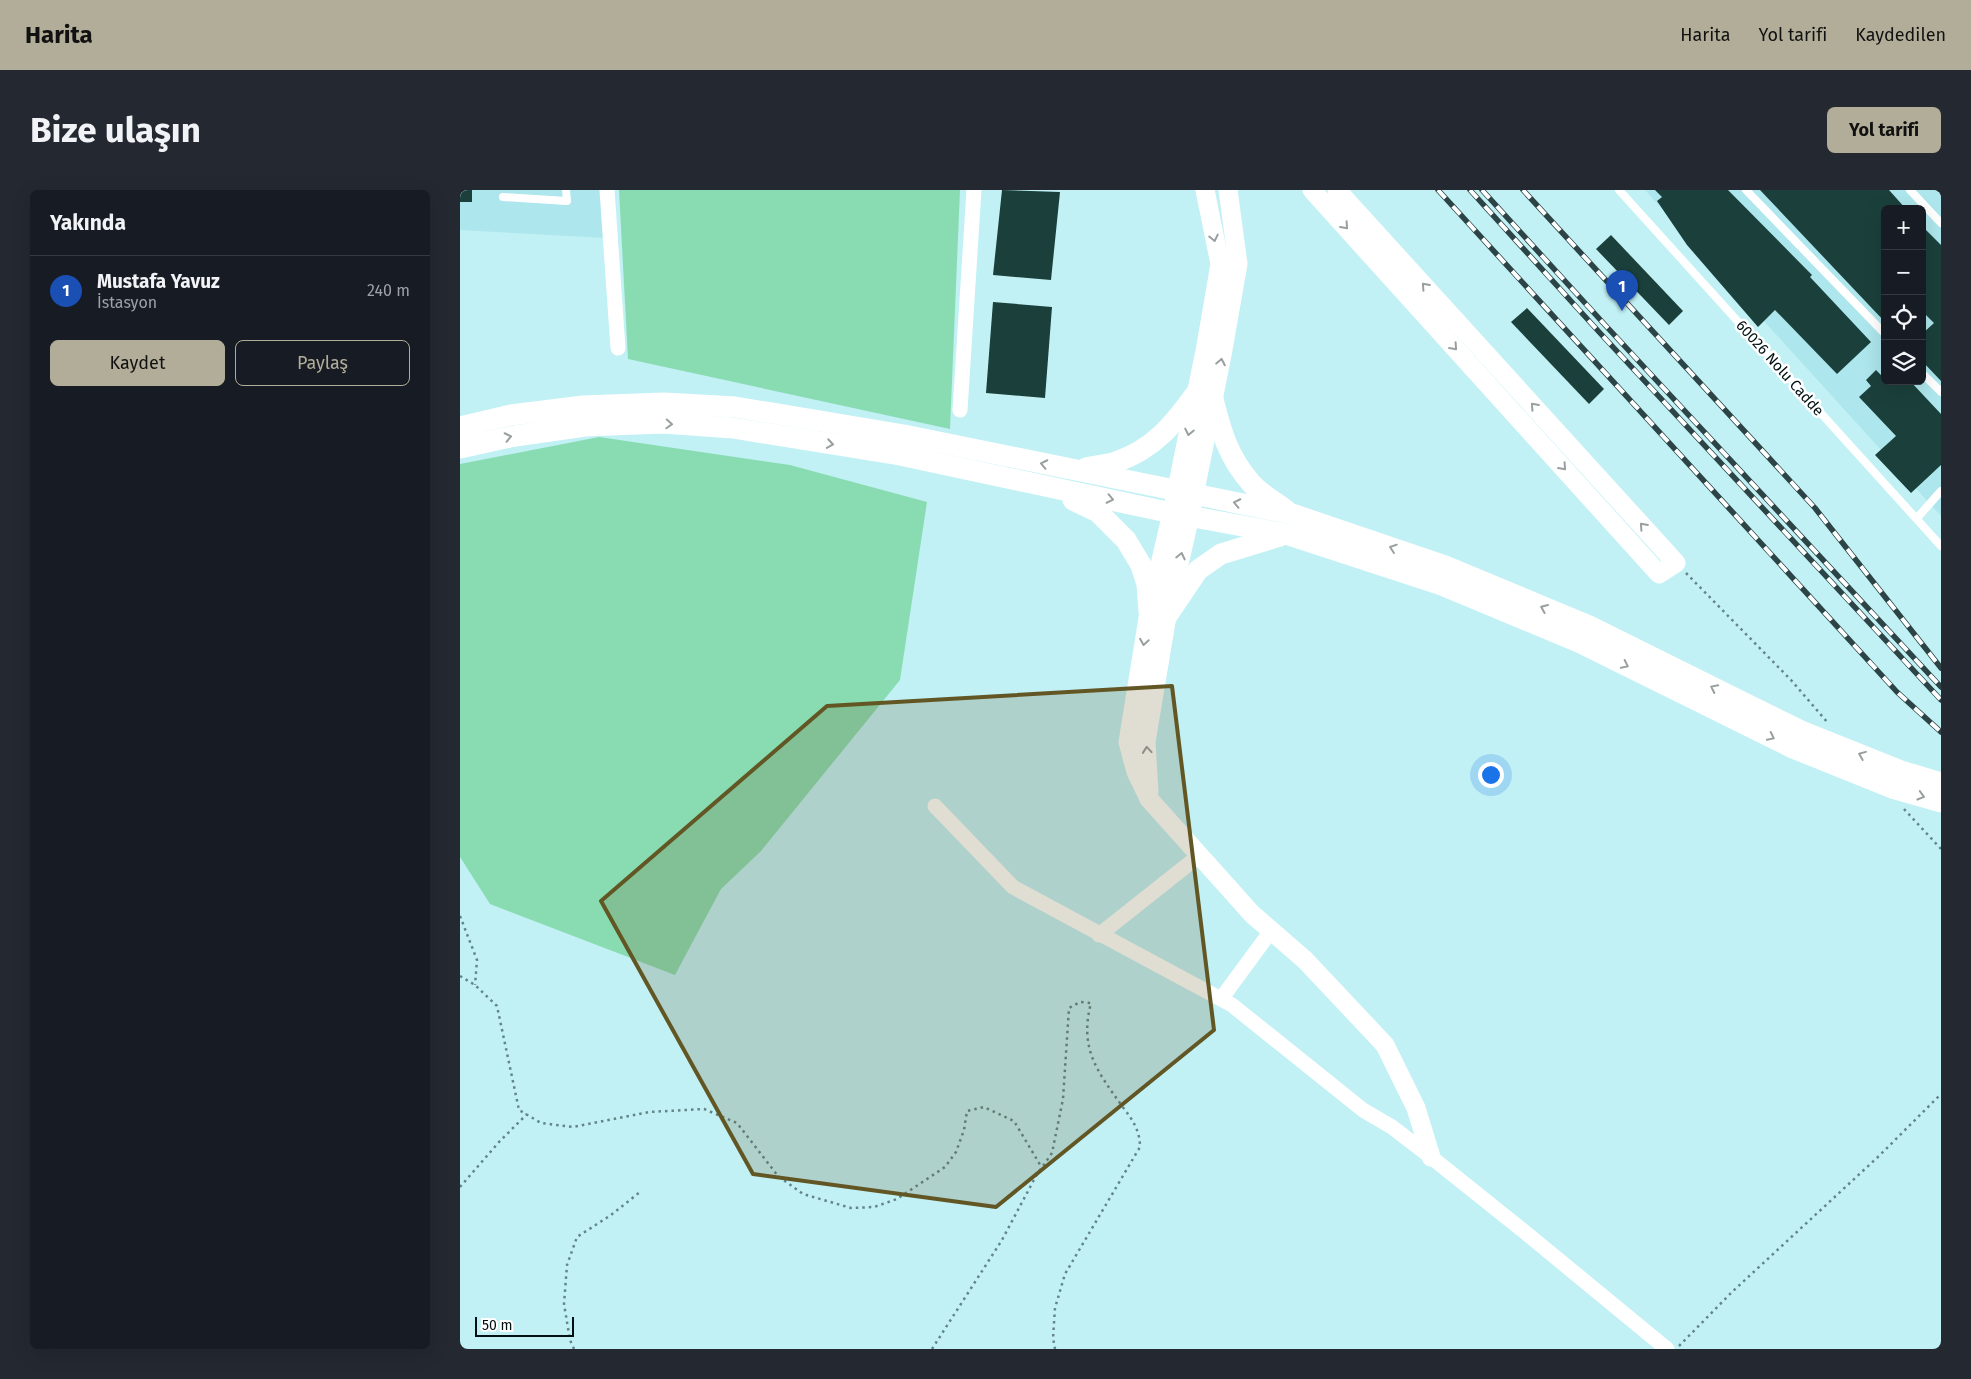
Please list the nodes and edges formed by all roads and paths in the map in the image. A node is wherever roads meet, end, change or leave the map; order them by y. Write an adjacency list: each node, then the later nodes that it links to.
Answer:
1 (566, 190): 11 (lane)
2 (607, 190): 14 (street)
3 (974, 190): 18 (street)
4 (1205, 190): 17 (street, one-way to 17)
5 (1228, 190): 17 (street, one-way to 5)
6 (1312, 190): 29 (street, one-way to 29)
7 (1337, 190): 29 (street, one-way to 7)
8 (1619, 190): 26 (lane, 60026 Nolu Cadde)
9 (1746, 190): 13 (lane)
10 (1913, 191): 12 (lane)
11 (503, 197)
12 (1941, 223)
13 (1881, 330)
14 (618, 348)
15 (1926, 377): 16 (lane)
16 (1941, 392)
17 (1205, 396): 21 (main road, one-way to 21); 24 (street); 27 (main road)
18 (960, 410)
19 (460, 427): 21 (main road, one-way to 19)
20 (460, 448): 22 (main road, one-way to 22)
21 (1074, 470): 24 (main road)
22 (1043, 486): 25 (main road, one-way to 25); 30 (main road)
23 (1941, 491): 26 (lane)
24 (1185, 492): 25 (street); 27 (main road, one-way to 24)
25 (1181, 514): 27 (main road); 30 (street)
26 (1917, 518): 28 (lane, 60026 Nolu Cadde)
27 (1289, 524): 30 (main road); 31 (main road)
28 (1941, 546)
29 (1676, 562): 32 (path)
30 (1158, 614): 38 (street)
31 (1585, 635): 33 (main road, one-way to 31); 34 (main road, one-way to 34)
32 (1828, 723)
33 (1941, 782)
34 (1941, 802)
35 (935, 806): 41 (street)
36 (1904, 809): 37 (path)
37 (1941, 849)
38 (1200, 855): 40 (street); 41 (street)
39 (460, 916): 43 (path)
40 (1271, 930): 44 (street); 47 (street)
41 (1099, 935): 44 (street)
42 (460, 976): 43 (path)
43 (475, 985): 46 (path)
44 (1221, 999): 47 (street)
45 (1941, 1094): 55 (path)
46 (527, 1114): 48 (path); 49 (path)
47 (1431, 1157): 54 (street)
48 (1042, 1168): 52 (path); 53 (path)
49 (460, 1187)
50 (640, 1192): 51 (path)
51 (574, 1349)
52 (932, 1349)
53 (1055, 1349)
54 (1667, 1349)
55 (1675, 1349)

